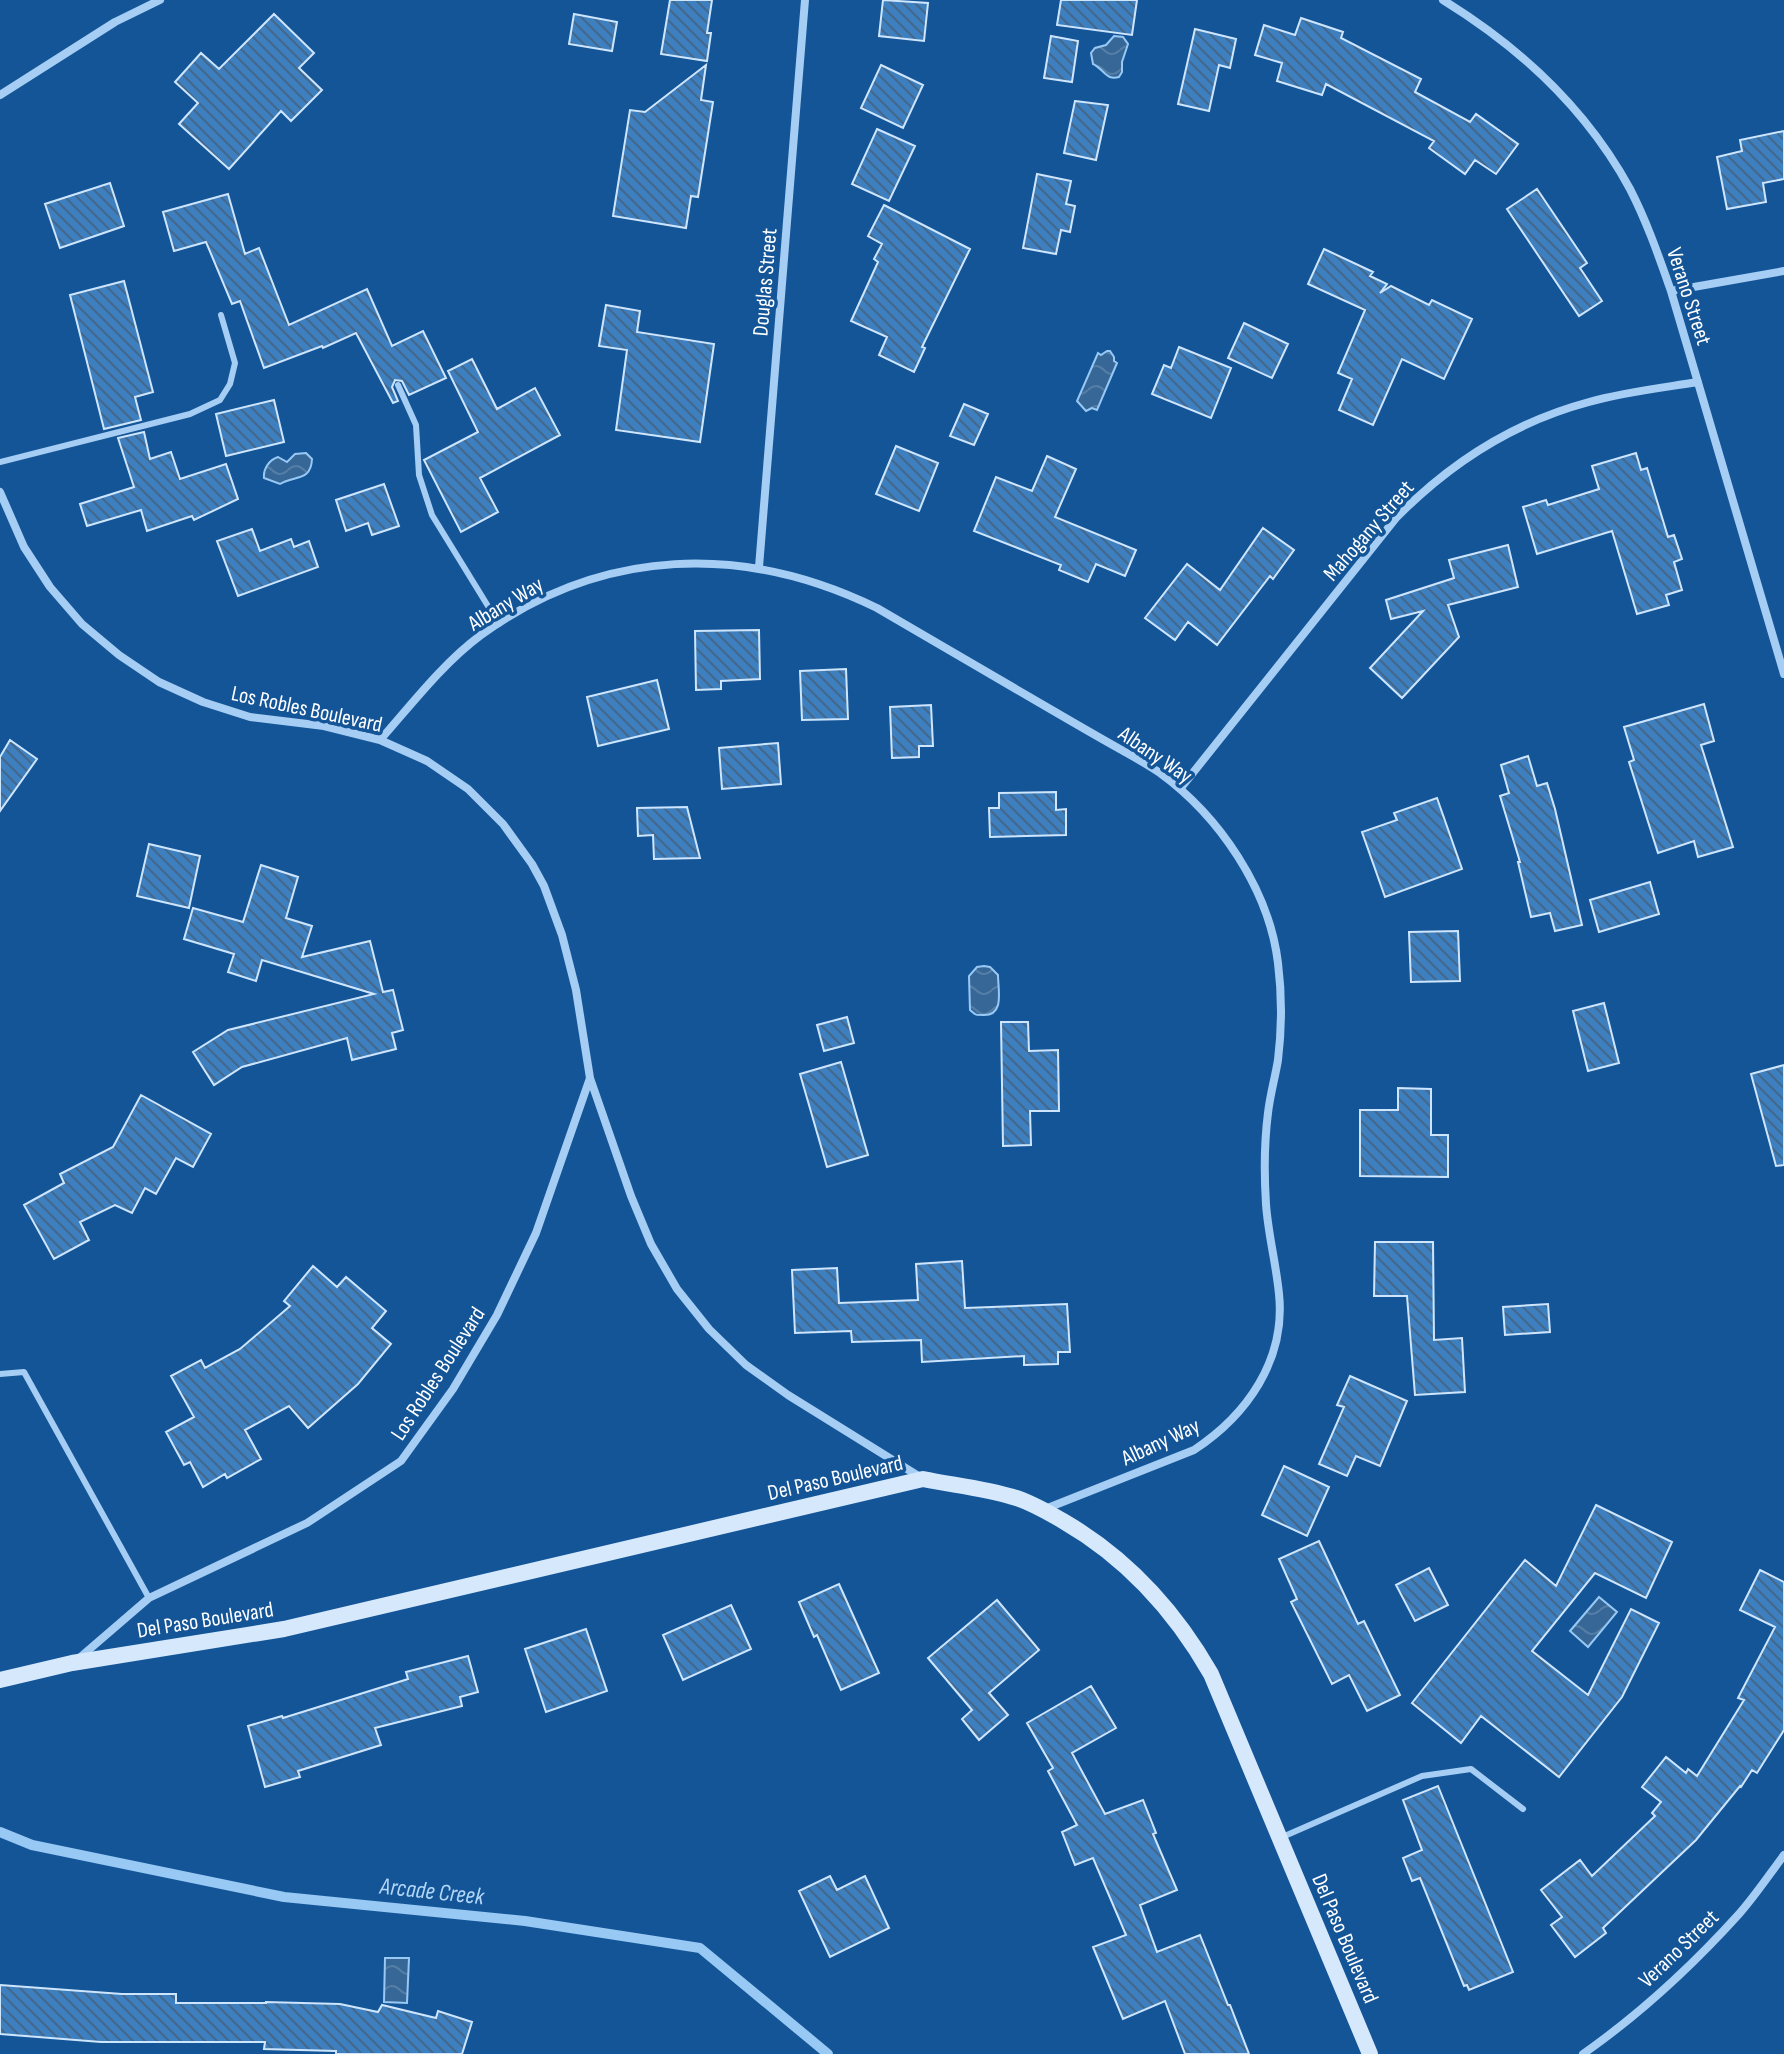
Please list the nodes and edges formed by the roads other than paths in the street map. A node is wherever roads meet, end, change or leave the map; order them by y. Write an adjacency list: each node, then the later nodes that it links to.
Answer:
1 (160, 0): 4 (street)
2 (805, 0): 12 (street, Douglas Street)
3 (1443, 0): 6 (street, Verano Street)
4 (0, 95)
5 (1784, 271): 6 (street)
6 (1671, 291): 8 (street, Verano Street)
7 (221, 315): 10 (lane)
8 (1698, 382): 14 (street, Verano Street); 16 (street, Mahogany Street)
9 (398, 385): 13 (lane)
10 (0, 462)
11 (0, 492): 15 (street, Los Robles Boulevard)
12 (759, 567): 13 (street, Albany Way); 16 (street, Albany Way)
13 (499, 624): 15 (street, Albany Way)
14 (1784, 674)
15 (380, 740): 17 (street, Los Robles Boulevard)
16 (1180, 789): 20 (street, Albany Way)
17 (590, 1078): 19 (street, Los Robles Boulevard); 21 (street, Los Robles Boulevard)
18 (0, 1374): 21 (lane)
19 (923, 1479): 20 (street, Del Paso Boulevard); 22 (street, Del Paso Boulevard)
20 (1044, 1510): 25 (street, Del Paso Boulevard)
21 (149, 1598): 22 (street, Los Robles Boulevard)
22 (72, 1663): 23 (street, Del Paso Boulevard)
23 (0, 1680)
24 (1523, 1809): 25 (lane)
25 (1280, 1838): 27 (street, Del Paso Boulevard)
26 (1784, 1855): 28 (street, Verano Street)
27 (1370, 2054)
28 (1583, 2054)

